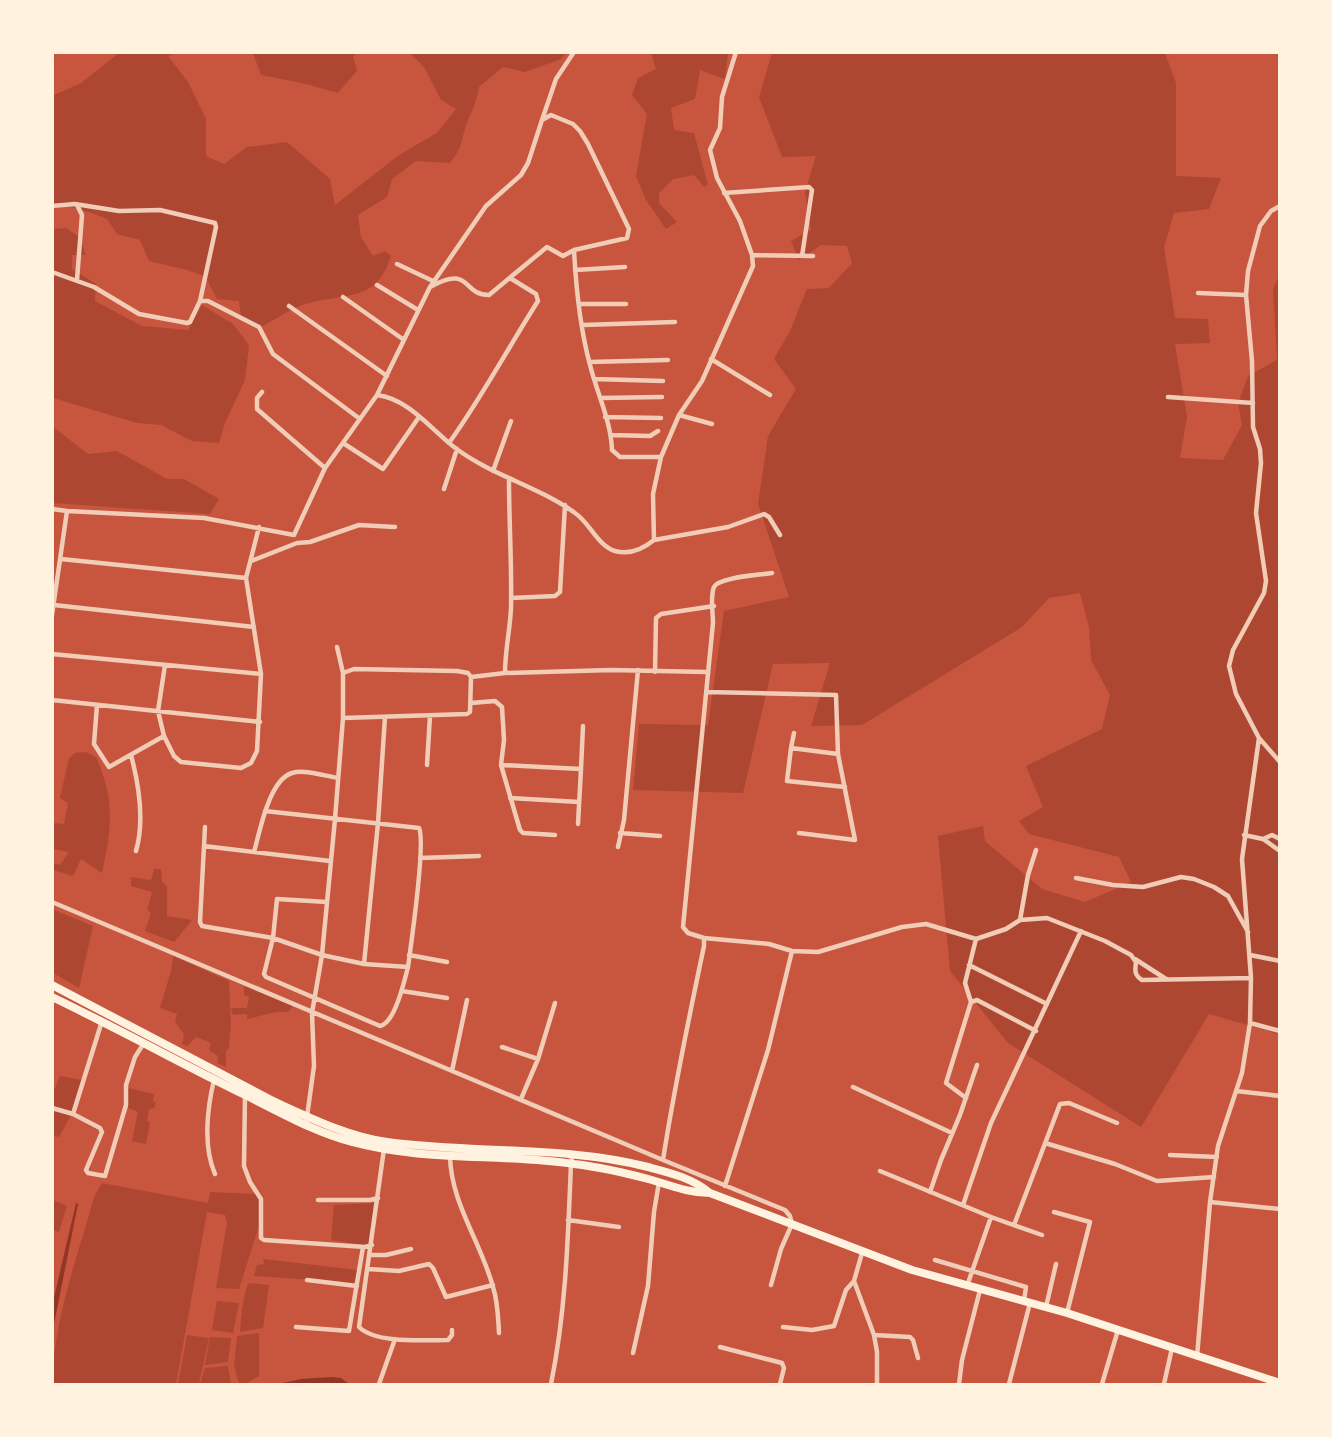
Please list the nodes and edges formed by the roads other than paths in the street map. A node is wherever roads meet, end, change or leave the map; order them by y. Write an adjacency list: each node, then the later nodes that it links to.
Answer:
1 (574, 52): 3 (street)
2 (736, 52): 4 (street)
3 (542, 120): 8 (street); 18 (street)
4 (724, 193): 9 (street); 10 (street)
5 (77, 205): 6 (street); 17 (street); 24 (street)
6 (52, 206)
7 (1280, 206): 22 (street)
8 (574, 250): 14 (street); 16 (street)
9 (752, 255): 10 (street); 32 (street)
10 (802, 256): 11 (street)
11 (813, 256)
12 (397, 264): 18 (street)
13 (625, 267): 14 (street)
14 (575, 270): 25 (street)
15 (52, 272): 17 (street)
16 (510, 278): 20 (street); 55 (street)
17 (77, 280): 24 (street)
18 (433, 281): 20 (street)
19 (377, 285): 28 (street)
20 (430, 287): 28 (street)
21 (1198, 293): 22 (street)
22 (1246, 295): 44 (street)
23 (343, 297): 31 (street)
24 (200, 301): 49 (street)
25 (580, 304): 26 (street); 30 (street)
26 (626, 304)
27 (290, 306): 35 (street)
28 (418, 310): 31 (street)
29 (675, 322): 30 (street)
30 (583, 325): 34 (street)
31 (404, 340): 35 (street)
32 (711, 359): 40 (street); 45 (street)
33 (668, 360): 34 (street)
34 (589, 362): 36 (street)
35 (387, 376): 39 (street)
36 (594, 379): 37 (street); 43 (street)
37 (663, 380)
38 (262, 392): 58 (street)
39 (377, 395): 46 (street); 49 (street)
40 (770, 395)
41 (1168, 396): 44 (street)
42 (662, 397): 43 (street)
43 (600, 398): 47 (street)
44 (1253, 403): 102 (street)
45 (679, 416): 51 (street); 57 (street)
46 (419, 417): 54 (street); 55 (street)
47 (605, 417): 48 (street); 53 (street)
48 (661, 418)
49 (360, 419): 54 (street)
50 (511, 421): 59 (street)
51 (712, 424)
52 (658, 431): 53 (street)
53 (611, 435): 57 (street)
54 (343, 443): 58 (street)
55 (449, 443): 56 (street)
56 (457, 450): 59 (street); 61 (street)
57 (661, 457): 69 (street)
58 (325, 468): 68 (street)
59 (493, 471): 60 (street)
60 (509, 480): 62 (street); 75 (street)
61 (444, 489)
62 (565, 506): 69 (street); 75 (street)
63 (52, 509): 64 (street)
64 (68, 511): 66 (street); 71 (street)
65 (395, 526): 70 (street)
66 (260, 527): 68 (street); 72 (street)
67 (780, 535): 69 (street)
68 (294, 536): 70 (street)
69 (654, 540)
70 (298, 544): 72 (street)
71 (61, 559): 74 (street); 76 (street)
72 (251, 562): 74 (street)
73 (772, 573): 77 (street)
74 (246, 578): 79 (street)
75 (511, 598): 87 (street)
76 (54, 605): 78 (street); 79 (street)
77 (714, 606): 84 (street); 85 (street)
78 (52, 615)
79 (254, 627): 88 (street)
80 (337, 647): 86 (street)
81 (52, 654): 82 (street)
82 (164, 665): 88 (street); 94 (street)
83 (638, 670): 84 (street); 87 (street); 120 (street)
84 (655, 672): 85 (street)
85 (707, 672): 90 (street)
86 (343, 673): 89 (street); 97 (street)
87 (505, 673): 89 (street)
88 (261, 674): 98 (street)
89 (471, 677): 92 (street)
90 (706, 692): 104 (street); 142 (street)
91 (52, 700): 93 (street)
92 (471, 703): 95 (street); 108 (street)
93 (98, 705): 94 (street); 105 (street)
94 (158, 711): 98 (street); 101 (street)
95 (430, 716): 96 (street); 107 (street)
96 (385, 717): 97 (street); 116 (street)
97 (343, 718): 110 (street)
98 (260, 722): 101 (street)
99 (583, 726): 109 (street)
100 (794, 732): 103 (street)
101 (164, 736): 105 (street)
102 (1259, 738): 106 (street); 122 (street)
103 (791, 748): 104 (street); 111 (street)
104 (838, 754): 111 (street)
105 (130, 755): 129 (street)
106 (1280, 762)
107 (427, 765)
108 (501, 765): 109 (street); 112 (street)
109 (581, 769): 113 (street)
110 (338, 778): 114 (street); 115 (street)
111 (845, 787): 119 (street)
112 (510, 798): 113 (street); 121 (street)
113 (579, 802): 117 (street)
114 (265, 811): 115 (street); 131 (street)
115 (335, 819): 116 (street); 134 (street)
116 (378, 823): 133 (street); 151 (street)
117 (578, 824)
118 (205, 827): 126 (street)
119 (799, 833)
120 (620, 834): 123 (street); 127 (street)
121 (555, 835)
122 (1244, 835): 124 (street); 140 (street)
123 (660, 836)
124 (1263, 838): 125 (street); 130 (street)
125 (1280, 839)
126 (204, 846): 131 (street); 141 (street)
127 (618, 847)
128 (1036, 850): 138 (street)
129 (136, 851)
130 (1280, 851)
131 (254, 852): 134 (street)
132 (479, 856): 133 (street)
133 (420, 858): 147 (street)
134 (330, 861): 137 (street)
135 (1076, 878): 140 (street)
136 (52, 902): 165 (street)
137 (327, 902): 141 (street); 145 (street)
138 (1020, 920): 139 (street); 143 (street)
139 (1081, 930): 148 (street); 164 (street)
140 (1248, 932): 146 (street)
141 (272, 938): 145 (street); 160 (street)
142 (704, 938): 144 (street); 196 (street)
143 (976, 939): 144 (street); 152 (street)
144 (792, 951): 202 (street)
145 (322, 955): 151 (street); 160 (street)
146 (1250, 955): 149 (street); 154 (street)
147 (409, 956): 150 (street); 153 (street)
148 (1134, 958): 155 (street); 155 (street)
149 (1280, 961)
150 (447, 962)
151 (364, 964): 153 (street)
152 (969, 965): 162 (street); 164 (street)
153 (408, 967): 157 (street)
154 (1251, 978): 155 (street); 167 (street)
155 (1167, 980)
156 (52, 985): 184 (highway)
157 (402, 991): 159 (street); 160 (street)
158 (52, 997): 166 (highway)
159 (447, 998)
160 (314, 999): 165 (street)
161 (467, 1000): 174 (street)
162 (971, 1002): 168 (street); 180 (street)
163 (555, 1003): 172 (street)
164 (1047, 1004): 168 (street)
165 (312, 1013): 174 (street); 184 (street)
166 (102, 1020): 170 (highway); 183 (street)
167 (1250, 1023): 169 (street); 177 (street)
168 (1036, 1030): 208 (street)
169 (1280, 1031)
170 (144, 1043): 175 (highway); 183 (street)
171 (502, 1047): 172 (street)
172 (538, 1059): 181 (street)
173 (977, 1065): 180 (street)
174 (452, 1071): 181 (street)
175 (214, 1080): 178 (highway); 199 (street)
176 (854, 1087): 186 (street)
177 (1236, 1092): 179 (street); 194 (street)
178 (245, 1095): 184 (highway); 217 (street)
179 (1280, 1096)
180 (966, 1098): 186 (street)
181 (521, 1099): 196 (street)
182 (52, 1108): 183 (street)
183 (73, 1114)
184 (307, 1121): 188 (highway); 190 (highway)
185 (1117, 1123): 187 (street)
186 (952, 1133): 203 (street)
187 (1044, 1143): 200 (street); 214 (street)
188 (384, 1149): 190 (highway); 205 (street)
189 (509, 1149): 190 (highway); 191 (highway); 195 (highway)
190 (426, 1151): 193 (highway)
191 (573, 1153): 197 (street); 204 (highway)
192 (1170, 1155): 194 (street)
193 (450, 1156): 195 (highway); 227 (street)
194 (1217, 1157): 200 (street)
195 (510, 1159): 197 (highway)
196 (663, 1160): 202 (street)
197 (571, 1163): 201 (highway); 212 (street)
198 (880, 1171): 203 (street)
199 (215, 1174)
200 (1214, 1177): 207 (street)
201 (659, 1182): 204 (highway); 246 (street)
202 (725, 1186): 213 (street)
203 (930, 1192): 208 (street)
204 (710, 1193): 213 (highway)
205 (374, 1199): 206 (street); 217 (street)
206 (318, 1200)
207 (1210, 1202): 209 (street); 247 (street)
208 (963, 1205): 211 (street)
209 (1280, 1208)
210 (1054, 1212): 234 (street)
211 (991, 1218): 214 (street); 224 (street)
212 (568, 1220): 215 (street); 252 (street)
213 (792, 1224): 219 (highway); 229 (street)
214 (1014, 1225): 216 (street)
215 (619, 1227)
216 (1042, 1235)
217 (367, 1246): 220 (street); 228 (street)
218 (411, 1249): 220 (street)
219 (862, 1253): 226 (street); 230 (highway)
220 (370, 1255): 223 (street)
221 (935, 1260): 224 (street)
222 (1056, 1264): 233 (street)
223 (368, 1269): 227 (street); 236 (street)
224 (972, 1272): 230 (street); 232 (street)
225 (307, 1280): 228 (street)
226 (854, 1281): 238 (street); 242 (street)
227 (493, 1285): 241 (street)
228 (357, 1286): 235 (street)
229 (771, 1286)
230 (967, 1286): 231 (highway)
231 (980, 1290): 232 (highway); 255 (street)
232 (1026, 1302): 233 (highway); 256 (street)
233 (1046, 1307): 234 (highway)
234 (1067, 1312): 240 (highway)
235 (350, 1322): 236 (street); 237 (street)
236 (358, 1323): 243 (street)
237 (296, 1327)
238 (783, 1327)
239 (452, 1330): 243 (street)
240 (1118, 1330): 245 (highway); 257 (street)
241 (499, 1332)
242 (874, 1335): 248 (street); 254 (street)
243 (395, 1339): 251 (street)
244 (720, 1347): 253 (street)
245 (1172, 1348): 247 (highway); 258 (street)
246 (633, 1353)
247 (1197, 1357): 249 (highway)
248 (918, 1358)
249 (1262, 1381): 250 (highway)
250 (1280, 1383)
251 (380, 1384)
252 (551, 1384)
253 (780, 1384)
254 (878, 1384)
255 (959, 1384)
256 (1009, 1384)
257 (1102, 1384)
258 (1164, 1384)

